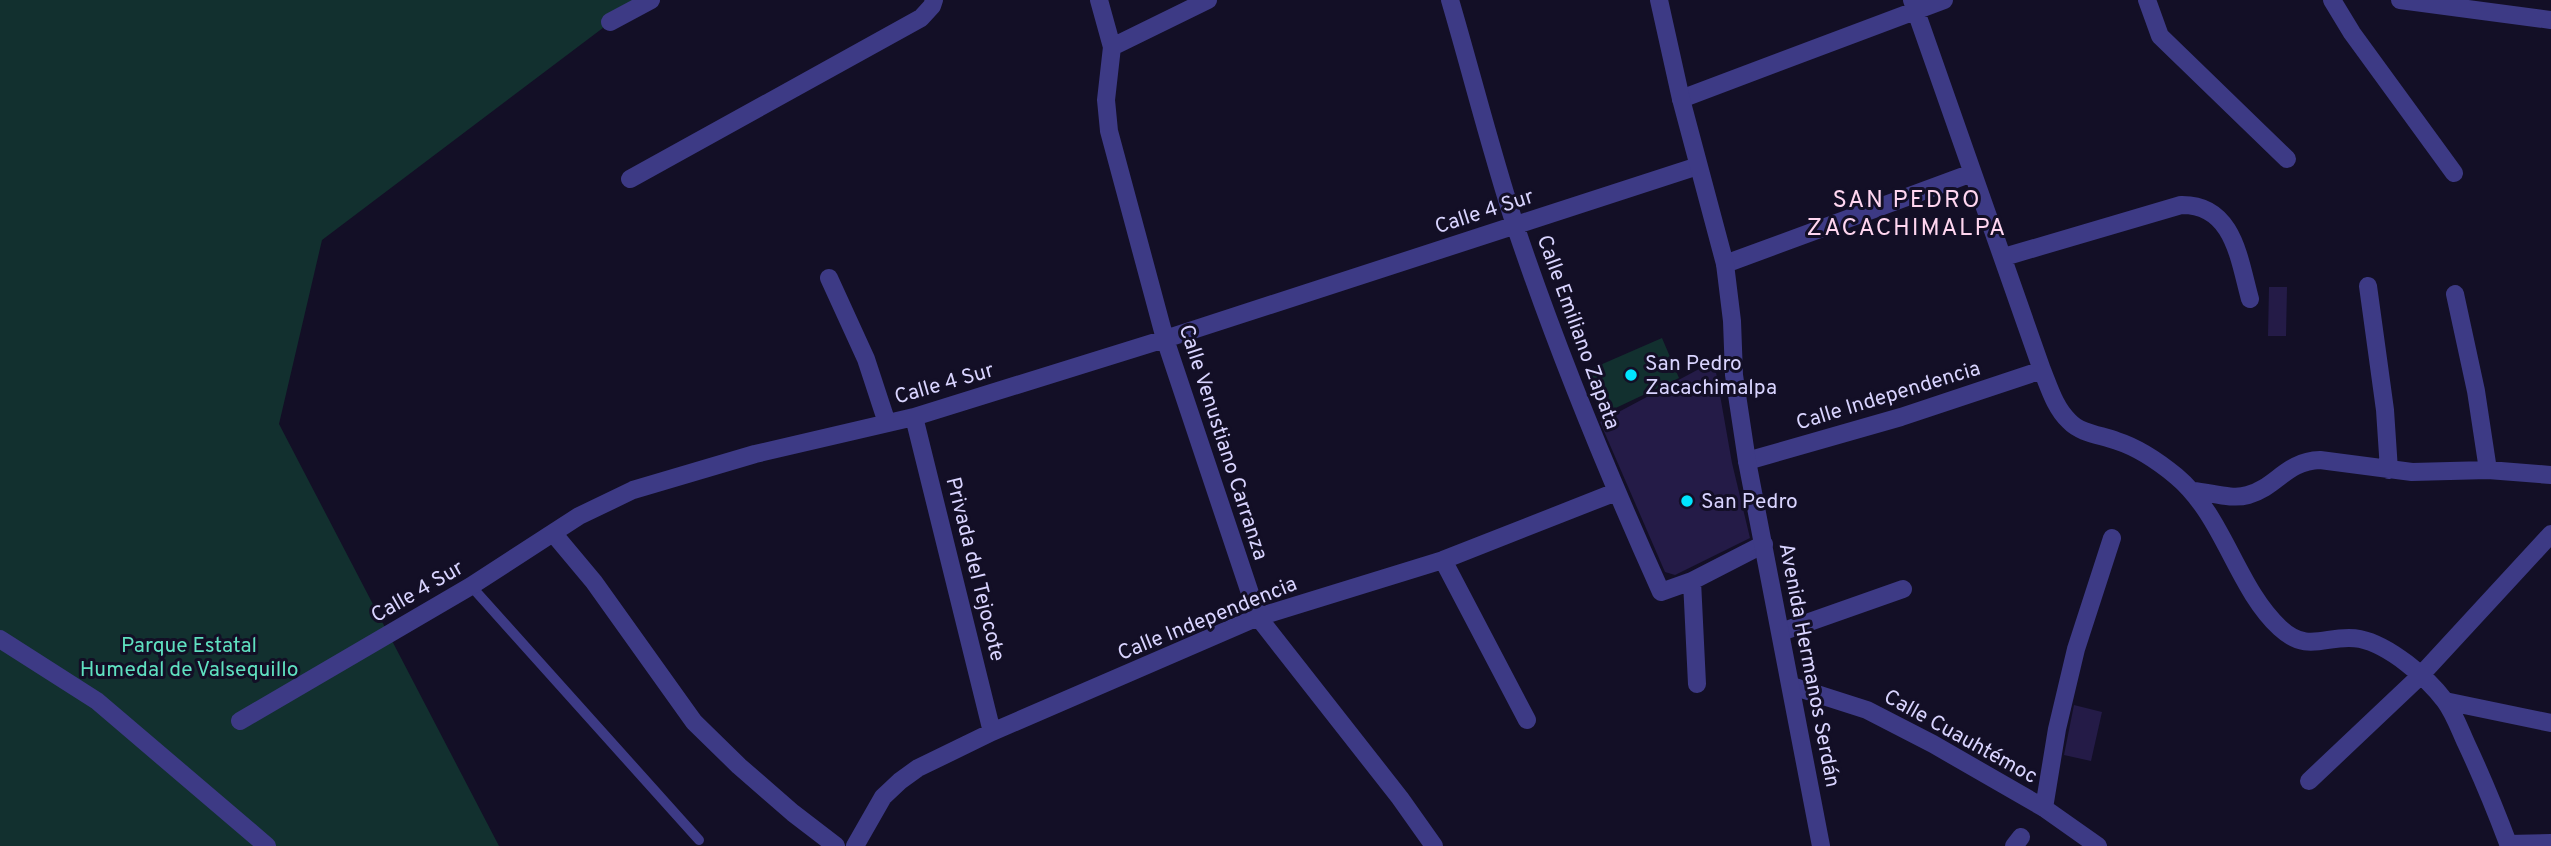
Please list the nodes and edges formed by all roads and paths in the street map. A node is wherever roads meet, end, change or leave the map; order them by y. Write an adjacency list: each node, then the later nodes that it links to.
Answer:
1 (651, 0): 13 (street)
2 (934, 0): 20 (street)
3 (1099, 0): 14 (street, Calle Venustiano Carranza)
4 (1208, 0): 14 (street)
5 (1450, 0): 21 (street, Calle Emiliano Zapata)
6 (1659, 0): 15 (street, Avenida Hermanos Serdán)
7 (1944, 0): 11 (street)
8 (2147, 0): 16 (street)
9 (2332, 0): 19 (street)
10 (2400, 0): 12 (street)
11 (1914, 6): 15 (street); 18 (street)
12 (2551, 20)
13 (610, 22)
14 (1112, 47): 28 (street, Calle Venustiano Carranza)
15 (1681, 100): 17 (street, Avenida Hermanos Serdán)
16 (2287, 159)
17 (1698, 166): 21 (street, Calle 4 Sur); 23 (street, Avenida Hermanos Serdán)
18 (1972, 173): 22 (street); 23 (street)
19 (2454, 173)
20 (630, 179)
21 (1515, 224): 28 (street, Calle 4 Sur); 37 (street, Calle Emiliano Zapata)
22 (2004, 257): 27 (street); 29 (street)
23 (1725, 264): 32 (street, Avenida Hermanos Serdán)
24 (829, 278): 31 (street)
25 (2368, 286): 33 (street)
26 (2455, 294): 34 (street)
27 (2250, 299)
28 (1165, 339): 30 (street, Calle 4 Sur); 46 (street, Calle Venustiano Carranza)
29 (2042, 370): 32 (street, Calle Independencia); 36 (street)
30 (915, 417): 31 (street, Calle 4 Sur); 56 (street, Privada del Tejocote)
31 (887, 423): 38 (street, Calle 4 Sur)
32 (1747, 461): 41 (street, Avenida Hermanos Serdán)
33 (2389, 470): 34 (street); 36 (street)
34 (2488, 470): 35 (street)
35 (2551, 475)
36 (2193, 491): 49 (street)
37 (1616, 492): 42 (street, Calle Independencia); 43 (street, Calle Emiliano Zapata)
38 (553, 533): 44 (street, Calle 4 Sur); 63 (street)
39 (2551, 534): 49 (street)
40 (2112, 538): 58 (street)
41 (1764, 544): 43 (street); 47 (street, Avenida Hermanos Serdán)
42 (1443, 560): 46 (street, Calle Independencia); 53 (street)
43 (1692, 581): 50 (street)
44 (471, 586): 54 (street, Calle 4 Sur); 59 (lane)
45 (1903, 589): 47 (street)
46 (1258, 617): 56 (street, Calle Independencia); 65 (street, Calle Venustiano Carranza)
47 (1781, 632): 51 (street, Avenida Hermanos Serdán)
48 (0, 639): 62 (street)
49 (2420, 676): 52 (street); 57 (street)
50 (1697, 684)
51 (1792, 686): 58 (street, Calle Cuauhtémoc); 66 (street, Avenida Hermanos Serdán)
52 (2445, 701): 55 (street); 61 (street)
53 (1527, 720)
54 (240, 721)
55 (2551, 723)
56 (992, 732): 64 (street, Calle Independencia)
57 (2309, 781)
58 (2044, 808): 67 (street, Calle Cuauhtémoc)
59 (699, 840)
60 (2551, 843): 61 (street)
61 (2509, 845)
62 (267, 846)
63 (835, 846)
64 (855, 846)
65 (1434, 846)
66 (1821, 846)
67 (2098, 846)

